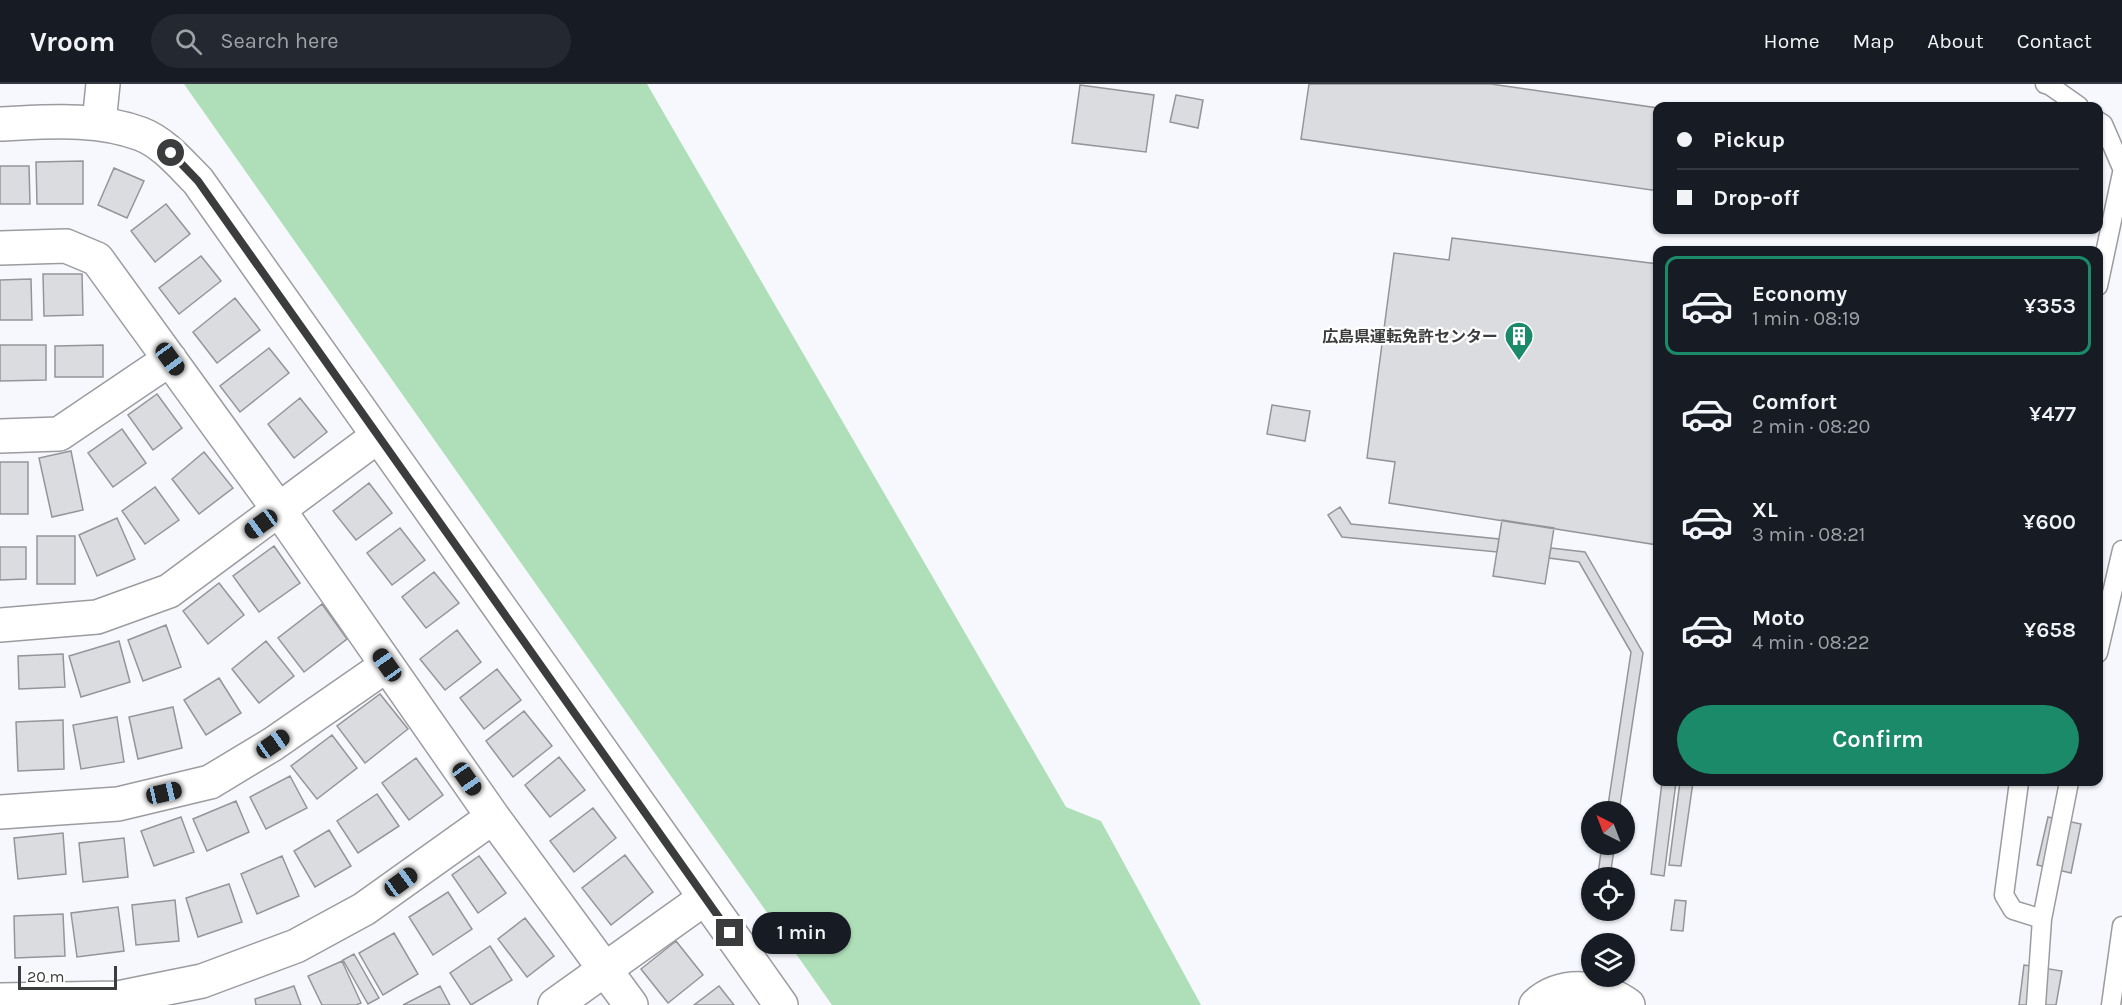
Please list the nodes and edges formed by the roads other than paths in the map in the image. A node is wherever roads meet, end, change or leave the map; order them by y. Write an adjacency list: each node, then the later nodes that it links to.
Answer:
1 (103, 84): 4 (street)
2 (2045, 84): 3 (lane)
3 (2073, 102)
4 (99, 123): 5 (street); 13 (street)
5 (0, 124)
6 (2103, 124): 7 (lane)
7 (2122, 168)
8 (2122, 173): 10 (lane)
9 (0, 248): 11 (street)
10 (2103, 262)
11 (170, 359): 12 (street); 14 (street)
12 (0, 436)
13 (378, 436): 14 (street); 23 (street)
14 (279, 510): 16 (street); 18 (street)
15 (2122, 550): 17 (lane)
16 (0, 625)
17 (2103, 632)
18 (387, 665): 21 (street); 22 (street)
19 (2018, 786): 24 (lane)
20 (2068, 786): 24 (lane)
21 (0, 812)
22 (493, 817): 26 (street); 27 (street)
23 (705, 898): 26 (street); 30 (street)
24 (2042, 919): 33 (lane)
25 (2122, 926): 34 (lane)
26 (606, 969): 28 (street); 29 (street)
27 (0, 1000)
28 (555, 1005)
29 (631, 1005)
30 (781, 1005)
31 (1536, 1005): 32 (street)
32 (1628, 1005)
33 (2036, 1005)
34 (2111, 1005)

